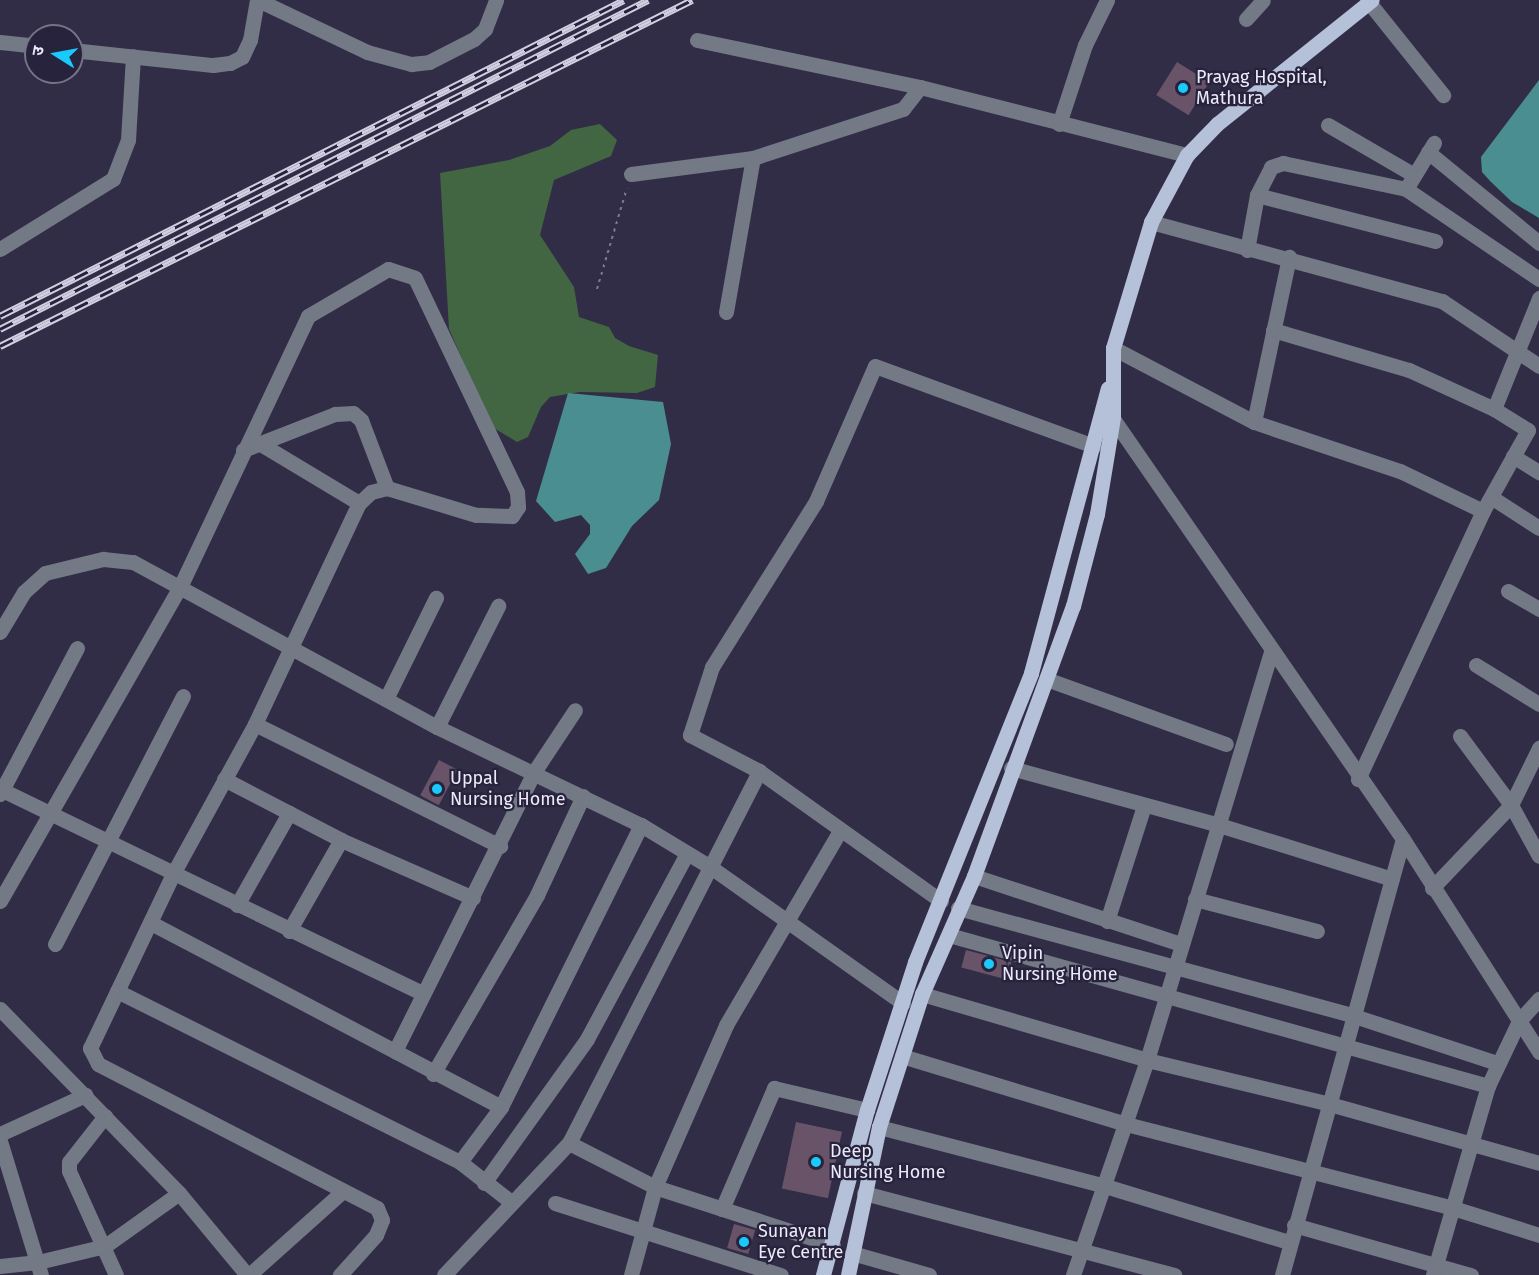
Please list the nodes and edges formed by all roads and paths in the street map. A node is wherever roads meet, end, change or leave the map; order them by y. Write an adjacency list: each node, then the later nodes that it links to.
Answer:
1 (257, 0): 2 (street); 11 (street)
2 (496, 0)
3 (1107, 0): 14 (street)
4 (1263, 0): 6 (street)
5 (1370, 1): 13 (street); 16 (main road)
6 (1246, 19)
7 (698, 40): 12 (street)
8 (0, 42): 9 (street)
9 (24, 45)
10 (84, 51): 11 (street)
11 (133, 56): 24 (street)
12 (920, 87): 14 (street); 17 (street)
13 (1443, 95)
14 (1059, 124): 16 (street)
15 (1328, 125): 19 (street)
16 (1186, 155): 21 (main road)
17 (753, 158): 18 (street); 30 (street)
18 (631, 174): 28 (path)
19 (1410, 182): 20 (street); 23 (street); 27 (street)
20 (1257, 195): 22 (street); 25 (street)
21 (1151, 222): 25 (street); 32 (main road)
22 (1434, 241)
23 (1539, 243)
24 (0, 249)
25 (1247, 250): 26 (street)
26 (1289, 257): 31 (street); 33 (street)
27 (1539, 279)
28 (597, 289)
29 (1539, 298): 33 (street)
30 (726, 312)
31 (1273, 330): 35 (street); 37 (street)
32 (1113, 348): 36 (main road); 37 (street)
33 (1513, 352): 34 (street); 35 (street)
34 (1539, 366)
35 (1494, 409): 41 (street)
36 (1108, 411): 39 (main road); 55 (street); 57 (main road)
37 (1254, 422): 45 (street)
38 (259, 443): 40 (street); 43 (street); 44 (street)
39 (1094, 446): 68 (street); 94 (main road)
40 (243, 450): 43 (street); 47 (street)
41 (1513, 456): 42 (street); 45 (street)
42 (1539, 472)
43 (387, 488): 44 (street)
44 (359, 502): 54 (street)
45 (1487, 504): 46 (street); 71 (street)
46 (1539, 528)
47 (180, 587): 52 (street); 54 (street); 76 (street)
48 (1508, 591): 51 (street)
49 (436, 598): 59 (street)
50 (498, 606): 63 (street)
51 (1539, 609)
52 (0, 632)
53 (77, 648): 72 (street)
54 (292, 648): 59 (street); 62 (street)
55 (1271, 653): 71 (street); 79 (street)
56 (1476, 665): 60 (street)
57 (1049, 680): 65 (street); 67 (main road)
58 (183, 696): 83 (street)
59 (386, 699): 63 (street)
60 (1539, 704)
61 (575, 710): 69 (street)
62 (255, 724): 70 (street); 84 (street)
63 (437, 727): 69 (street)
64 (1460, 736): 75 (street)
65 (1226, 744)
66 (1539, 748): 75 (street)
67 (1011, 768): 74 (street); 89 (main road)
68 (759, 771): 80 (street); 87 (street)
69 (534, 772): 73 (street); 84 (street)
70 (224, 779): 77 (street); 88 (street)
71 (1358, 779): 81 (street)
72 (1, 791): 76 (street)
73 (583, 796): 78 (street); 122 (street)
74 (1144, 806): 79 (street); 98 (street)
75 (1511, 806): 86 (street); 91 (street)
76 (49, 813): 83 (street); 95 (street)
77 (289, 813): 82 (street); 96 (street)
78 (641, 825): 85 (street); 126 (street)
79 (1219, 825): 90 (street); 93 (street)
80 (840, 831): 94 (street); 100 (street)
81 (1403, 839): 90 (street); 91 (street)
82 (341, 840): 92 (street); 101 (street)
83 (108, 842): 88 (street); 104 (street)
84 (500, 846): 92 (street)
85 (687, 852): 87 (street); 138 (street)
86 (1539, 855)
87 (712, 868): 100 (street); 134 (street)
88 (173, 874): 96 (street); 99 (street)
89 (974, 876): 97 (main road); 98 (street)
90 (1392, 879): 114 (street)
91 (1432, 888): 115 (street)
92 (473, 898): 108 (street)
93 (1195, 899): 102 (street); 105 (street)
94 (942, 901): 112 (main road)
95 (0, 902)
96 (237, 905): 101 (street)
97 (958, 908): 103 (main road); 106 (street)
98 (1107, 921): 105 (street)
99 (151, 923): 107 (street); 117 (street)
100 (787, 923): 112 (street); 140 (street)
101 (290, 931): 108 (street)
102 (1317, 931)
103 (949, 935): 109 (main road); 110 (street)
104 (56, 944)
105 (1180, 944): 106 (street)
106 (1173, 966): 110 (street); 114 (street)
107 (117, 991): 135 (street); 141 (street)
108 (422, 993): 117 (street)
109 (922, 993): 119 (main road); 120 (street)
110 (1166, 996): 116 (street); 120 (street)
111 (1539, 999): 115 (street)
112 (903, 1004): 127 (main road)
113 (2, 1013): 124 (street)
114 (1351, 1015): 116 (street); 121 (street)
115 (1519, 1021): 118 (street); 121 (street)
116 (1342, 1046): 123 (street); 125 (street)
117 (395, 1051): 122 (street)
118 (1539, 1052)
119 (902, 1056): 129 (street); 130 (main road)
120 (1147, 1060): 125 (street); 129 (street)
121 (1497, 1063): 123 (street)
122 (433, 1074): 126 (street)
123 (1488, 1086): 133 (street)
124 (85, 1095): 128 (street); 131 (street)
125 (1326, 1103): 133 (street); 137 (street)
126 (501, 1107): 135 (street)
127 (867, 1110): 147 (street); 153 (main road)
128 (105, 1116): 142 (street); 152 (street)
129 (1126, 1124): 137 (street); 139 (street)
130 (879, 1127): 139 (street); 143 (main road)
131 (0, 1134)
132 (0, 1141): 158 (street)
133 (1472, 1142): 136 (street); 146 (street)
134 (569, 1143): 140 (street); 144 (street)
135 (460, 1162): 138 (street)
136 (1539, 1163)
137 (1310, 1172): 146 (street); 148 (street)
138 (484, 1183): 144 (street)
139 (1102, 1185): 151 (street); 154 (street)
140 (655, 1187): 147 (street); 149 (street)
141 (343, 1191): 162 (street); 163 (street)
142 (179, 1193): 152 (street); 162 (street)
143 (864, 1193): 154 (street); 155 (main road)
144 (510, 1201): 157 (street)
145 (555, 1203): 149 (street)
146 (1453, 1208): 150 (street); 159 (street)
147 (722, 1209): 153 (street)
148 (1294, 1225): 151 (street); 159 (street)
149 (641, 1233): 160 (street); 165 (street)
150 (1539, 1235)
151 (1289, 1242): 171 (street)
152 (105, 1245): 158 (street); 161 (street)
153 (833, 1245): 166 (main road)
154 (1079, 1251): 169 (street); 170 (street)
155 (852, 1253): 167 (main road); 168 (street)
156 (0, 1266): 158 (street)
157 (457, 1268): 164 (street)
158 (40, 1269)
159 (1434, 1270): 172 (street)
160 (634, 1274)
161 (116, 1275)
162 (248, 1275)
163 (340, 1275)
164 (444, 1275)
165 (781, 1275)
166 (823, 1275)
167 (848, 1275)
168 (929, 1275)
169 (1073, 1275)
170 (1174, 1275)
171 (1281, 1275)
172 (1471, 1275)

